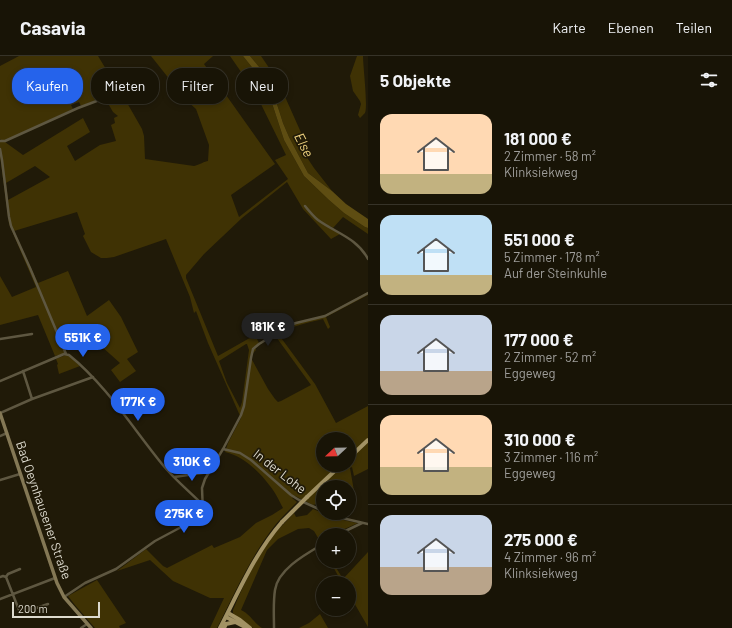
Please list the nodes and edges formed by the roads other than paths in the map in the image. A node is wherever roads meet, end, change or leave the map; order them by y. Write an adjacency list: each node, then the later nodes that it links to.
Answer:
1 (91, 103): 2 (street)
2 (0, 141)
3 (0, 149): 9 (street)
4 (305, 206): 5 (street)
5 (368, 259)
6 (368, 293): 18 (street)
7 (32, 334): 8 (street)
8 (0, 339)
9 (66, 354): 10 (street); 11 (street)
10 (23, 371): 12 (street); 13 (street)
11 (93, 376): 13 (street); 23 (street)
12 (0, 381)
13 (32, 399): 14 (street)
14 (0, 413): 15 (main road, Bad Oeynhausener Straße)
15 (7, 433): 16 (street); 22 (main road, Bad Oeynhausener Straße)
16 (0, 436)
17 (368, 440): 19 (main road)
18 (223, 449): 20 (street); 26 (street, In der Lohe)
19 (356, 451)
20 (209, 472): 23 (street); 25 (street)
21 (334, 472): 40 (main road, bridge)
22 (21, 474): 24 (street); 35 (main road, Bad Oeynhausener Straße)
23 (173, 477): 25 (street)
24 (0, 480)
25 (203, 505): 37 (street)
26 (316, 508)
27 (350, 520): 28 (street)
28 (362, 523): 29 (street); 30 (street)
29 (368, 524)
30 (352, 528)
31 (316, 548): 48 (street)
32 (20, 569): 34 (street)
33 (0, 577): 34 (street)
34 (6, 577): 36 (street)
35 (55, 578): 36 (street); 37 (main road, Bad Oeynhausener Straße)
36 (13, 594): 38 (street); 39 (street)
37 (64, 597): 42 (main road, Bad Oeynhausener Straße)
38 (0, 599)
39 (48, 604)
40 (227, 615): 41 (main road); 45 (main road); 47 (main road)
41 (235, 622): 46 (main road); 47 (main road)
42 (87, 624): 43 (street); 44 (main road, Bad Oeynhausener Straße)
43 (82, 628)
44 (91, 628)
45 (220, 628)
46 (224, 628)
47 (249, 628)
48 (274, 628)

